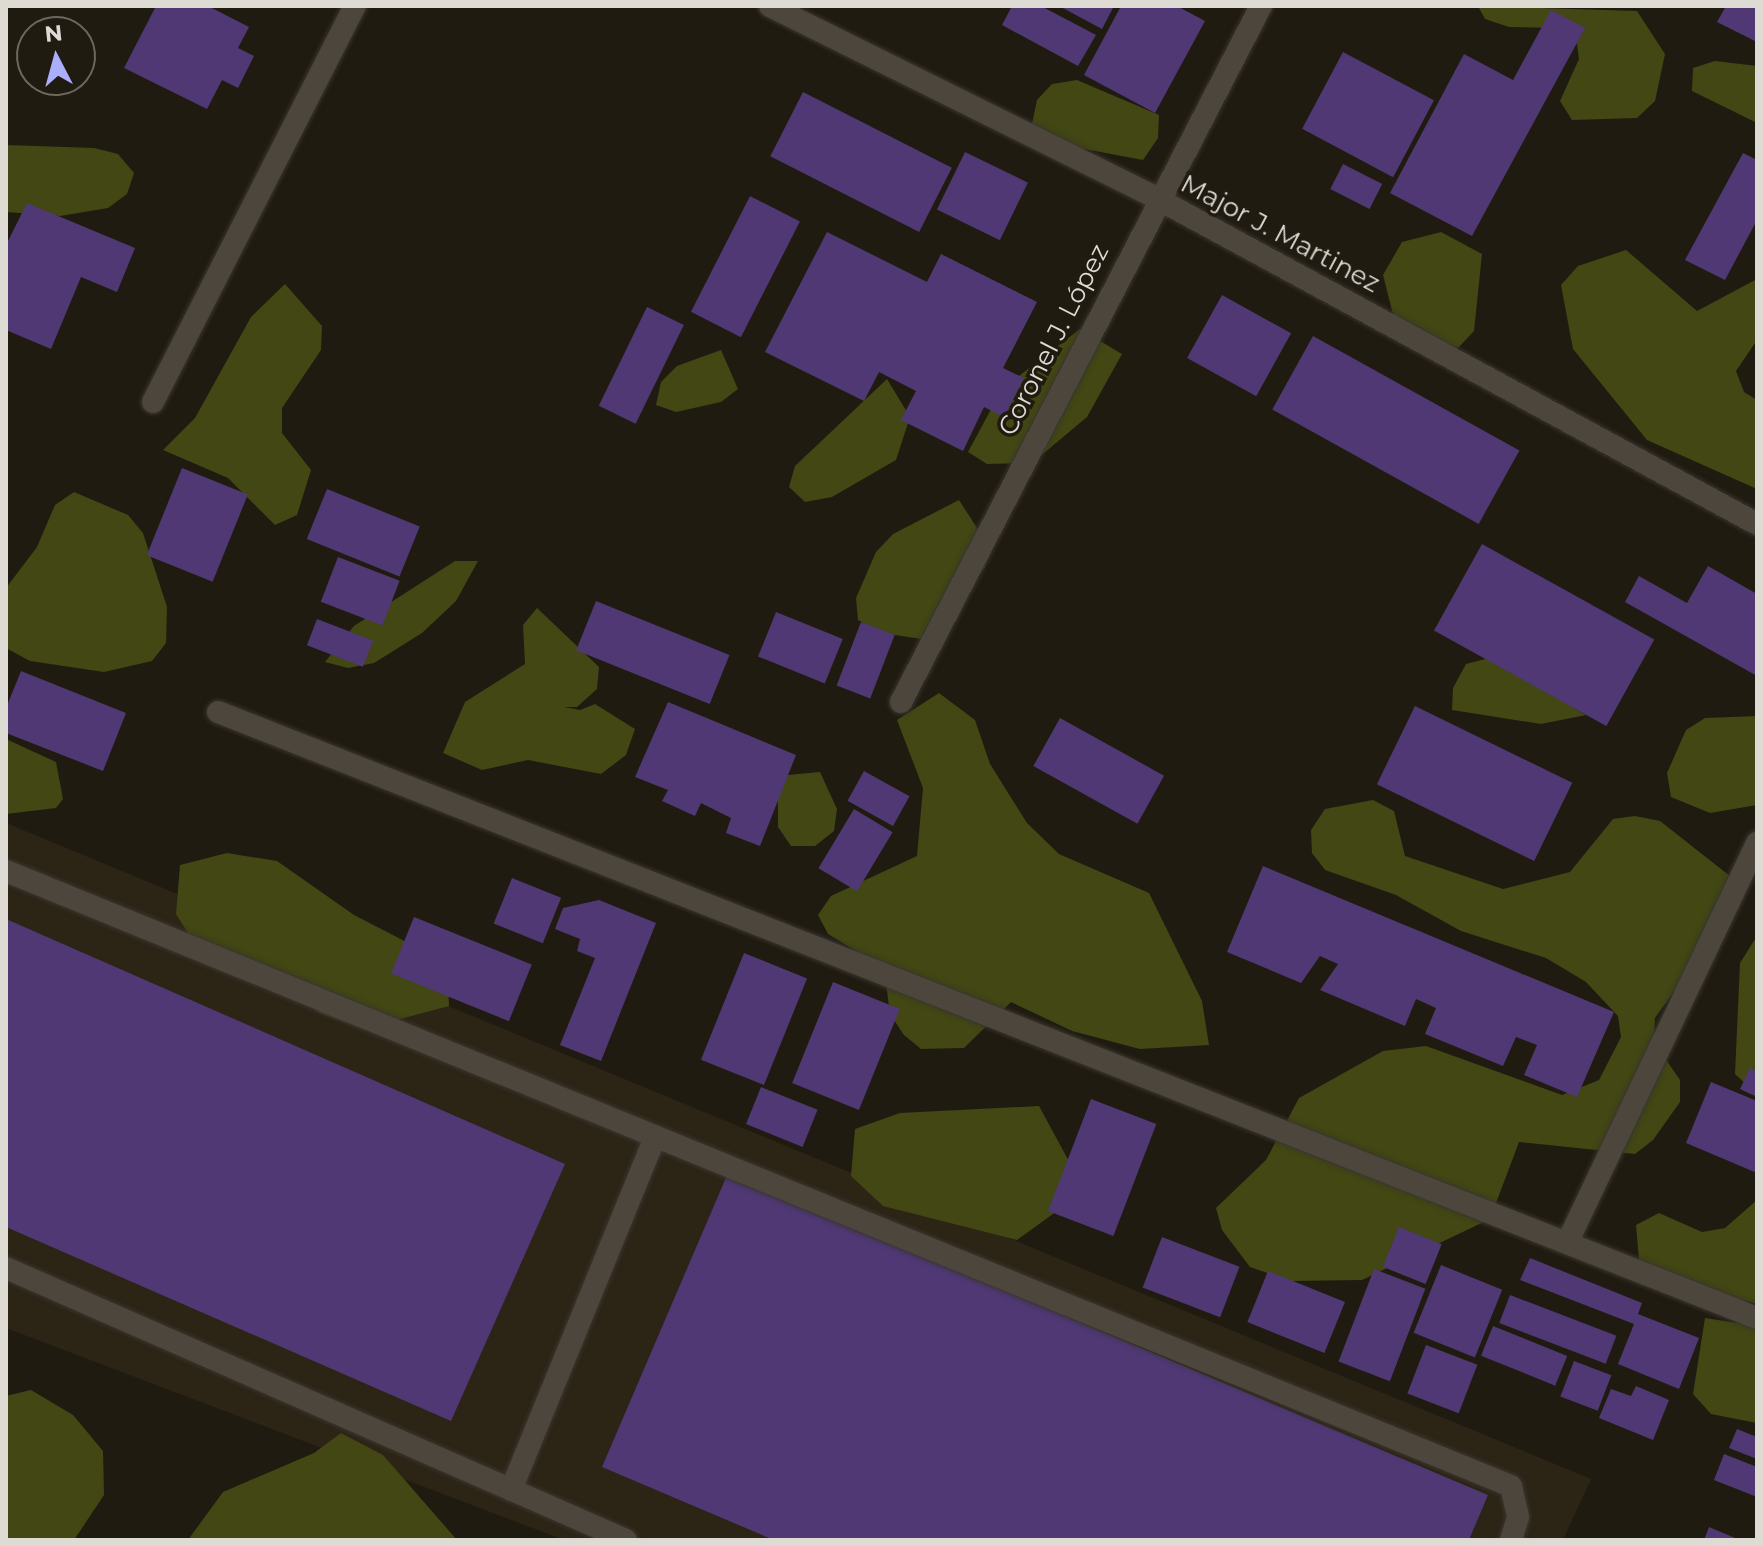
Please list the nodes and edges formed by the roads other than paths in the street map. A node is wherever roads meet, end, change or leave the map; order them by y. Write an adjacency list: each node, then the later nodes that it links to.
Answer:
1 (355, 6): 5 (street)
2 (770, 6): 4 (street, Major J. Martinez)
3 (1261, 6): 4 (street, Coronel J. López)
4 (1158, 199): 6 (street, Major J. Martinez); 7 (street, Coronel J. López)
5 (153, 402)
6 (1757, 524)
7 (901, 702)
8 (218, 712): 12 (street)
9 (1757, 843): 12 (street)
10 (6, 871): 11 (street)
11 (655, 1138): 15 (street); 17 (street)
12 (1568, 1241): 14 (street)
13 (6, 1268): 15 (street)
14 (1757, 1318)
15 (511, 1490): 16 (street)
16 (626, 1540)
17 (1511, 1540)

